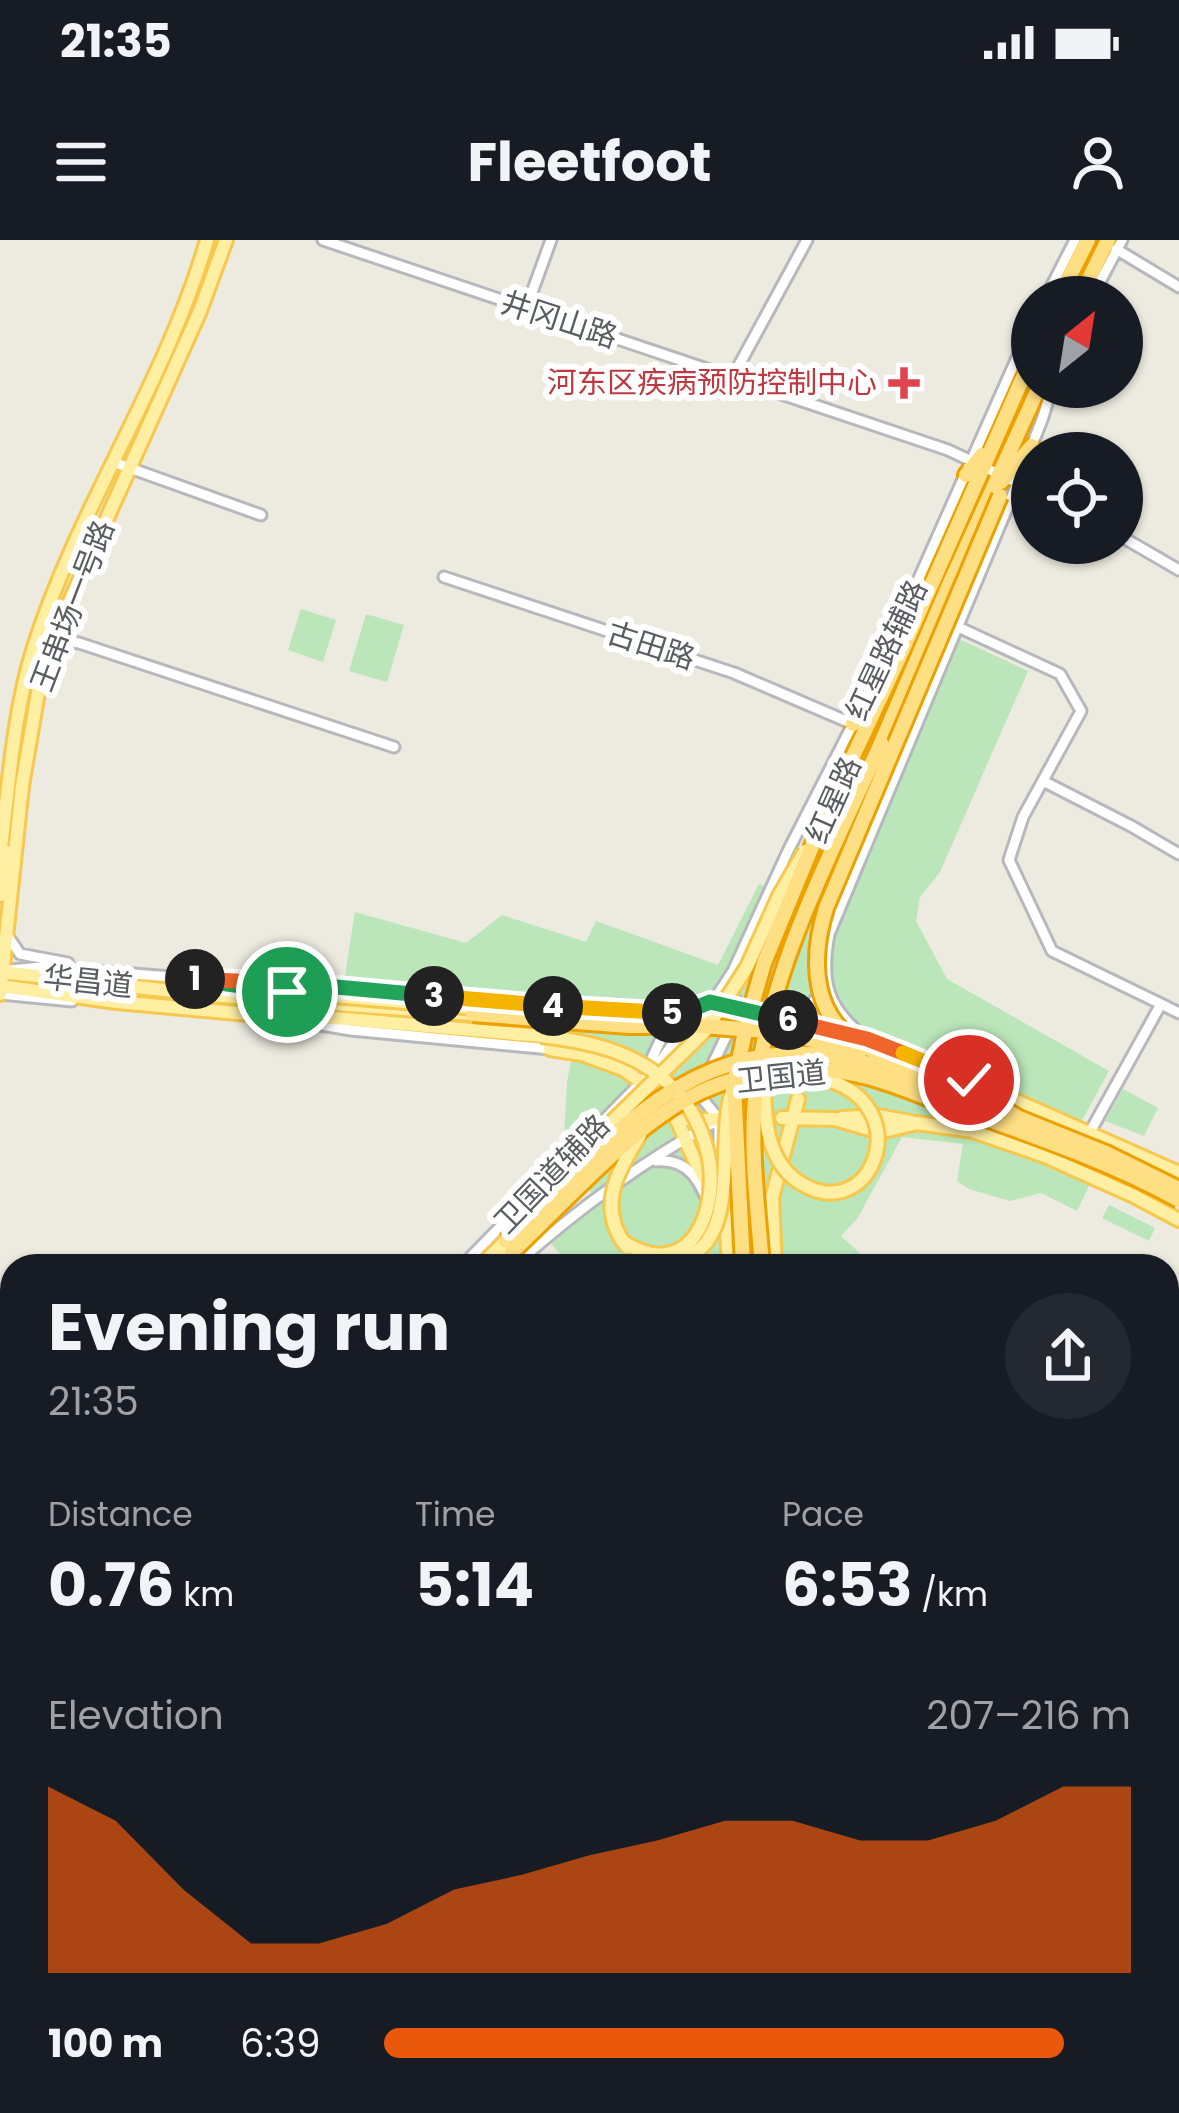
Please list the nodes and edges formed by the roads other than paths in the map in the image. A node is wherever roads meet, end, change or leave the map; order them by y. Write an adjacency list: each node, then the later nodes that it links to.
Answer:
1 (207, 240): 20 (main road, 王串场一号路)
2 (226, 240): 22 (main road, 王串场一号路)
3 (322, 240): 15 (street, 井冈山路)
4 (333, 240): 15 (street, 井冈山路)
5 (551, 240): 15 (street)
6 (807, 240): 16 (street)
7 (1075, 240): 10 (street)
8 (1088, 240): 11 (highway)
9 (1115, 243): 12 (highway); 13 (street); 14 (street)
10 (1060, 276)
11 (1064, 276)
12 (1094, 276)
13 (1101, 276)
14 (1179, 287)
15 (527, 307): 16 (street, 井冈山路)
16 (733, 376): 21 (street, 井冈山路)
17 (1011, 376): 21 (street, 红星路辅路)
18 (1011, 405): 21 (highway, 红星路)
19 (1032, 408): 23 (highway)
20 (113, 462): 22 (street); 31 (main road, 王串场一号路)
21 (976, 463): 23 (street, 井冈山路); 32 (street, 红星路辅路); 32 (highway, 红星路)
22 (129, 468): 25 (street); 30 (main road, 王串场一号路)
23 (1010, 474): 24 (highway); 29 (street, 红星路辅路)
24 (995, 496): 62 (highway, 红星路, bridge); 63 (highway, bridge)
25 (261, 515)
26 (1143, 551): 27 (street)
27 (1179, 571)
28 (444, 578): 32 (street, 古田路)
29 (958, 627): 34 (street); 42 (street, 红星路辅路)
30 (52, 643): 31 (street); 33 (street); 41 (main road, 王串场一号路)
31 (34, 646): 36 (main road, 王串场一号路)
32 (860, 727): 35 (highway, 红星路); 40 (street, 红星路辅路)
33 (394, 747)
34 (1043, 781): 37 (street); 53 (street)
35 (820, 827): 49 (main road, bridge); 67 (highway, 红星路, bridge)
36 (2, 831): 38 (main road, 王串场一号路); 39 (main road)
37 (1179, 854)
38 (0, 855)
39 (0, 896)
40 (758, 918): 42 (street); 45 (street, 红星路辅路)
41 (6, 933): 43 (main road); 44 (street); 47 (main road, 王串场一号路)
42 (827, 945): 48 (street, 红星路辅路)
43 (0, 953)
44 (97, 970): 46 (street, 华昌道); 47 (street, 华昌道)
45 (733, 971): 52 (street, 红星路辅路); 54 (street)
46 (182, 978): 49 (main road, 华昌道, bridge); 55 (street, 华昌道)
47 (1, 982): 51 (main road, 华昌道); 51 (street); 57 (main road, 华昌道, bridge)
48 (827, 984): 50 (street, 红星路辅路); 59 (street)
49 (727, 999): 91 (main road, bridge)
50 (831, 999): 59 (street); 60 (street)
51 (116, 1002): 58 (main road, 华昌道)
52 (710, 1002): 54 (street); 55 (street, 华昌道); 66 (street, 红星路辅路)
53 (1161, 1004): 56 (street); 76 (street)
54 (739, 1009): 59 (street); 73 (street)
55 (672, 1013): 66 (street)
56 (1179, 1013)
57 (473, 1014): 63 (highway, 华昌道, bridge)
58 (280, 1018): 61 (street, 华昌道); 90 (main road, 华昌道, bridge)
59 (804, 1027): 60 (street); 68 (street)
60 (867, 1039): 65 (main road)
61 (550, 1048): 66 (main road)
62 (761, 1050): 64 (main road, bridge); 98 (highway, 红星路, bridge)
63 (889, 1058): 72 (highway, 卫国道, bridge)
64 (769, 1072): 75 (highway, 卫国道, bridge); 86 (highway, 卫国道, bridge)
65 (962, 1077): 74 (main road); 76 (main road)
66 (641, 1081): 69 (main road); 81 (street, 卫国道辅路)
67 (734, 1084): 94 (main road, bridge); 97 (highway, 红星路, bridge)
68 (798, 1099): 70 (main road); 71 (main road)
69 (673, 1111): 73 (main road); 77 (main road)
70 (788, 1118): 71 (main road); 73 (street); 78 (main road)
71 (820, 1118): 74 (main road); 78 (main road)
72 (1019, 1118): 85 (highway, 卫国道, bridge); 91 (highway, 卫国道, bridge)
73 (719, 1119): 77 (street, 卫国道辅路); 87 (street)
74 (952, 1126): 84 (main road)
75 (645, 1129): 90 (main road, bridge); 91 (highway, 卫国道, bridge)
76 (1090, 1132): 79 (main road)
77 (685, 1138): 80 (street, 卫国道辅路); 82 (main road)
78 (787, 1145): 99 (main road)
79 (1124, 1146): 83 (main road); 84 (main road)
80 (651, 1162): 82 (street); 88 (street, 卫国道辅路)
81 (556, 1169): 88 (street); 92 (street, 卫国道辅路)
82 (696, 1170): 87 (main road); 95 (street)
83 (1179, 1173)
84 (1107, 1184): 89 (main road)
85 (1179, 1189)
86 (1179, 1200)
87 (718, 1201): 96 (main road)
88 (588, 1204): 91 (street, 卫国道辅路)
89 (1179, 1220)
90 (622, 1241): 93 (main road, bridge)
91 (511, 1253)
92 (475, 1254)
93 (637, 1254)
94 (693, 1254)
95 (730, 1254)
96 (732, 1254)
97 (734, 1254)
98 (761, 1254)
99 (774, 1254)

